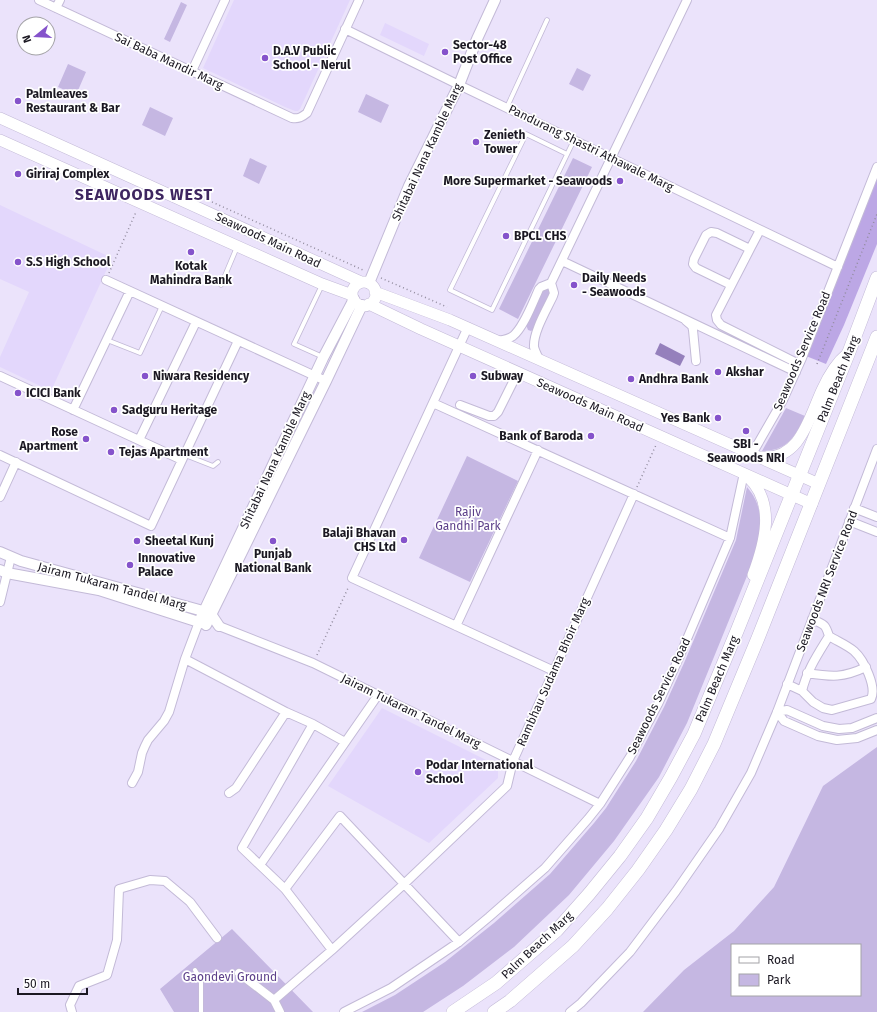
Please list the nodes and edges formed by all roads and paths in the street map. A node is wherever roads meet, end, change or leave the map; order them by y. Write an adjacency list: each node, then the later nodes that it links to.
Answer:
1 (39, 0): 7 (street, Sai Baba Mandir Marg)
2 (60, 0): 7 (street)
3 (225, 0): 10 (street)
4 (359, 0): 9 (street)
5 (495, 0): 11 (street, Shitabai Nana Kamble Marg)
6 (687, 0): 17 (street)
7 (56, 8): 10 (street, Sai Baba Mandir Marg)
8 (547, 20): 12 (lane)
9 (345, 29): 10 (street, Sai Baba Mandir Marg); 11 (street, Pandurang Shastri Athawale Marg)
10 (192, 71)
11 (459, 85): 12 (street, Pandurang Shastri Athawale Marg); 29 (street, Shitabai Nana Kamble Marg)
12 (506, 107): 15 (street, Pandurang Shastri Athawale Marg)
13 (0, 118): 29 (main road, Seawoods Main Road)
14 (0, 140): 20 (main road, Seawoods Main Road)
15 (574, 140): 16 (lane); 17 (street, Pandurang Shastri Athawale Marg)
16 (568, 154): 16 (lane)
17 (612, 158): 22 (street, Pandurang Shastri Athawale Marg); 25 (street)
18 (877, 167): 26 (street, Seawoods Service Road)
19 (210, 201): 29 (path)
20 (140, 203): 23 (main road, Seawoods Main Road); 28 (path)
21 (877, 214): 51 (path)
22 (760, 230): 24 (street); 26 (street, Pandurang Shastri Athawale Marg)
23 (237, 247): 31 (main road, Seawoods Main Road); 33 (lane)
24 (750, 249): 32 (street); 32 (street)
25 (562, 261): 30 (street); 38 (street)
26 (838, 267): 50 (street, Seawoods Service Road)
27 (877, 278): 46 (main road, Palm Beach Marg)
28 (106, 280): 34 (street)
29 (369, 283): 35 (main road); 35 (main road); 37 (path); 40 (main road, Seawoods Main Road)
30 (551, 283): 44 (street); 48 (street)
31 (322, 284): 35 (main road, Seawoods Main Road); 47 (lane)
32 (731, 285): 50 (street)
33 (221, 286)
34 (130, 291): 36 (street); 42 (street)
35 (359, 301): 45 (main road, Seawoods Main Road); 47 (street, Shitabai Nana Kamble Marg); 56 (street, Shitabai Nana Kamble Marg)
36 (162, 306): 39 (street); 42 (lane)
37 (449, 308)
38 (684, 319): 49 (street); 53 (street)
39 (196, 322): 43 (street); 61 (street)
40 (468, 328): 44 (main road, Seawoods Main Road); 45 (street)
41 (877, 337): 71 (main road, Palm Beach Marg)
42 (106, 340): 59 (street)
43 (238, 341): 55 (street); 66 (street)
44 (498, 341): 48 (main road, Seawoods Main Road)
45 (459, 346): 52 (main road, Seawoods Main Road); 57 (street)
46 (849, 352): 64 (main road); 70 (main road, Palm Beach Marg)
47 (323, 358): 55 (street, Shitabai Nana Kamble Marg)
48 (539, 359): 64 (main road, Seawoods Main Road)
49 (696, 360)
50 (799, 364): 53 (street, Seawoods Service Road)
51 (817, 364)
52 (518, 372): 58 (street); 60 (main road, Seawoods Main Road)
53 (796, 372): 64 (street, Seawoods Service Road)
54 (0, 376): 59 (street)
55 (314, 376): 56 (street); 86 (street, Shitabai Nana Kamble Marg)
56 (326, 381): 86 (street, Shitabai Nana Kamble Marg)
57 (433, 402): 63 (street); 84 (street)
58 (460, 404)
59 (73, 410): 61 (street)
60 (660, 436): 69 (main road, Seawoods Main Road); 72 (path)
61 (138, 440): 66 (street)
62 (877, 449): 76 (street, Seawoods NRI Service Road)
63 (538, 450): 72 (street); 90 (street)
64 (752, 454): 70 (main road, Seawoods Main Road)
65 (0, 455): 67 (street)
66 (183, 457): 67 (street); 68 (lane)
67 (16, 462): 74 (street)
68 (218, 462)
69 (744, 473): 73 (main road, Seawoods Main Road); 80 (street, Seawoods Service Road); 91 (main road)
70 (799, 476): 71 (main road, Seawoods Main Road); 73 (main road, Palm Beach Marg)
71 (819, 484): 75 (main road, Palm Beach Marg)
72 (634, 494): 80 (street); 96 (street, Rambhau Sudama Bhoir Marg)
73 (792, 495): 75 (main road, Seawoods Main Road); 91 (main road, Palm Beach Marg)
74 (0, 497)
75 (812, 504): 126 (main road, Palm Beach Marg)
76 (854, 508): 77 (street); 78 (street, Seawoods NRI Service Road)
77 (877, 517)
78 (849, 521): 79 (street); 87 (street, Seawoods NRI Service Road)
79 (877, 532)
80 (730, 538): 111 (street, Seawoods Service Road)
81 (0, 552): 82 (street, Jairam Tukaram Tandel Marg)
82 (11, 557): 83 (street); 86 (street, Jairam Tukaram Tandel Marg)
83 (3, 571): 85 (street); 88 (street, Jairam Tukaram Tandel Marg)
84 (352, 578): 90 (street); 94 (path)
85 (0, 602)
86 (207, 613): 88 (street, Shitabai Nana Kamble Marg); 89 (street)
87 (812, 619): 92 (street); 97 (street, Seawoods NRI Service Road)
88 (202, 623): 89 (street, Jairam Tukaram Tandel Marg); 93 (street)
89 (219, 626): 94 (street, Jairam Tukaram Tandel Marg)
90 (456, 626): 96 (street)
91 (737, 630): 125 (main road, Palm Beach Marg)
92 (829, 636): 95 (street); 98 (street)
93 (185, 659): 102 (street); 109 (street)
94 (313, 663): 101 (street, Jairam Tukaram Tandel Marg)
95 (866, 667): 98 (street); 100 (street)
96 (554, 671): 108 (street, Rambhau Sudama Bhoir Marg)
97 (791, 675): 98 (street); 99 (street, Seawoods NRI Service Road)
98 (806, 676): 100 (street)
99 (788, 684): 100 (street); 103 (street, Seawoods NRI Service Road)
100 (802, 691)
101 (378, 695): 107 (street); 108 (street, Jairam Tukaram Tandel Marg)
102 (286, 712): 105 (street); 110 (street)
103 (777, 712): 104 (street); 106 (street); 127 (street, Seawoods NRI Service Road)
104 (877, 718)
105 (313, 724): 107 (street); 112 (street)
106 (877, 730)
107 (345, 742): 112 (street)
108 (513, 761): 111 (street, Jairam Tukaram Tandel Marg); 113 (street, Rambhau Sudama Bhoir Marg)
109 (132, 783)
110 (229, 793)
111 (600, 804): 116 (street, Seawoods Service Road)
112 (260, 865): 114 (street)
113 (404, 884): 114 (street); 116 (street); 117 (street, Rambhau Sudama Bhoir Marg)
114 (285, 889): 117 (street)
115 (217, 938): 121 (street)
116 (458, 942): 124 (street, Seawoods Service Road)
117 (332, 950): 120 (street, Rambhau Sudama Bhoir Marg)
118 (195, 970): 122 (lane)
119 (239, 973): 120 (street)
120 (274, 1000): 123 (street)
121 (69, 1011)
122 (201, 1012)
123 (280, 1012)
124 (344, 1012)
125 (453, 1012)
126 (494, 1012)
127 (570, 1012)

